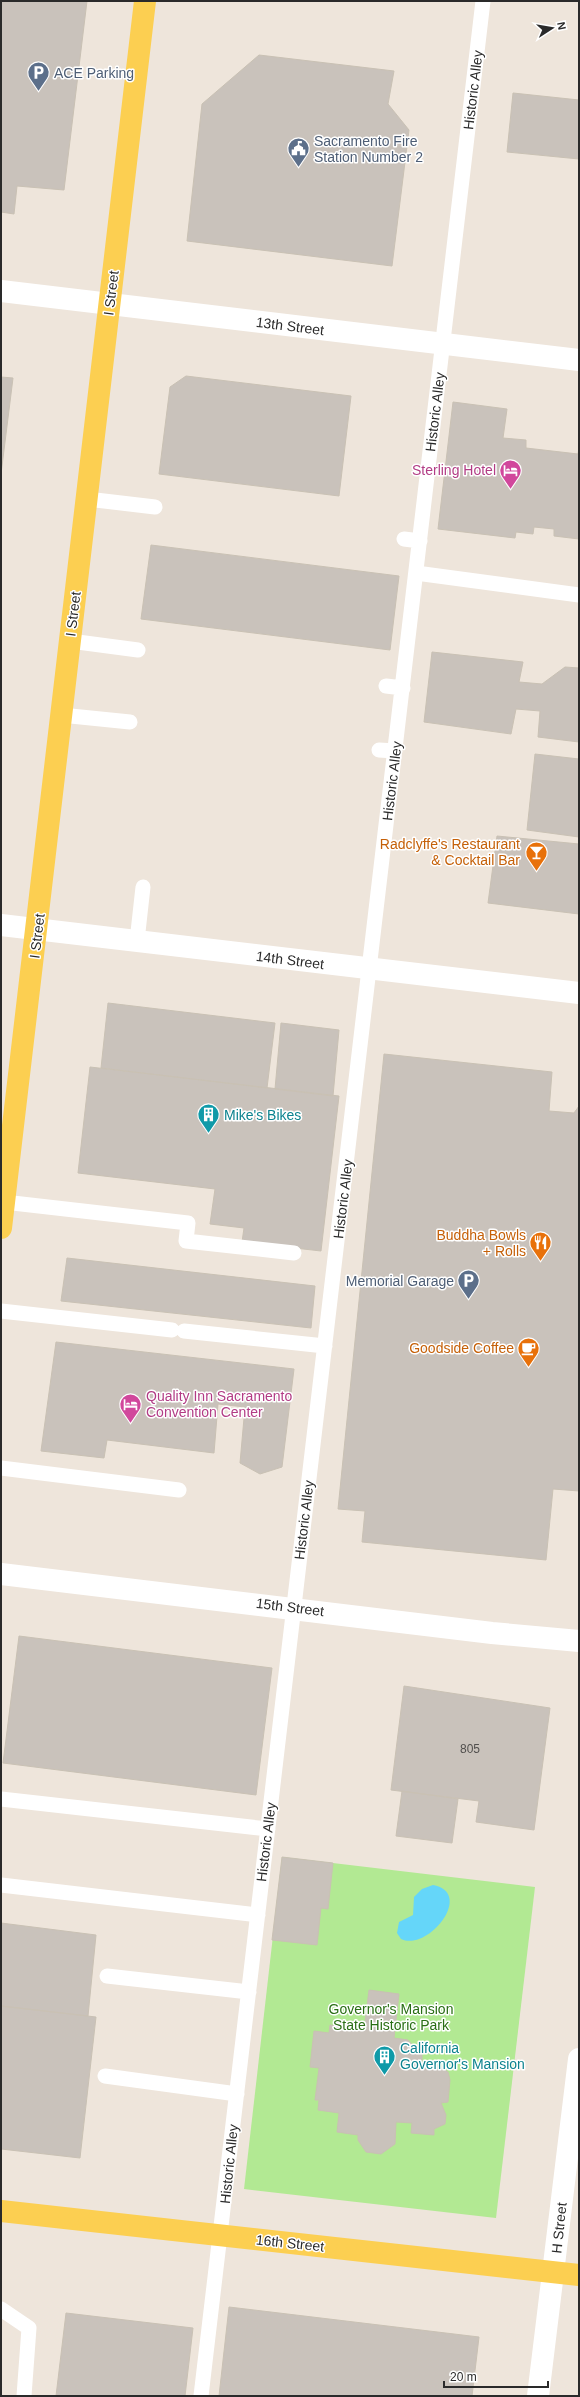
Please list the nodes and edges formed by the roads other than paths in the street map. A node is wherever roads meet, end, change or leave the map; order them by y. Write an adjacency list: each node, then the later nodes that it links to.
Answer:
1 (145, 1): 4 (main road, I Street)
2 (483, 1): 5 (lane, Historic Alley)
3 (1, 291): 4 (street, 13th Street)
4 (110, 304): 5 (street, 13th Street); 7 (main road, I Street)
5 (443, 344): 6 (street, 13th Street); 10 (lane, Historic Alley)
6 (579, 360)
7 (87, 499): 8 (lane); 13 (main road, I Street)
8 (155, 507)
9 (404, 539): 10 (lane)
10 (420, 541): 11 (lane, Historic Alley)
11 (416, 573): 12 (lane); 16 (lane, Historic Alley)
12 (579, 595)
13 (70, 641): 14 (lane); 17 (main road, I Street)
14 (138, 650)
15 (386, 686): 16 (lane)
16 (403, 688): 20 (lane, Historic Alley)
17 (61, 714): 18 (lane); 23 (main road, I Street)
18 (130, 722)
19 (379, 750): 20 (lane)
20 (395, 751): 25 (lane, Historic Alley)
21 (143, 887): 24 (lane)
22 (1, 925): 23 (street, 14th Street)
23 (38, 929): 24 (street, 14th Street); 27 (main road, I Street)
24 (137, 941): 25 (street, 14th Street)
25 (370, 970): 26 (street, 14th Street); 32 (lane, Historic Alley)
26 (579, 993)
27 (6, 1133): 28 (main road, I Street)
28 (4, 1202): 29 (main road, I Street); 30 (lane)
29 (1, 1228)
30 (294, 1254)
31 (1, 1311): 32 (lane)
32 (325, 1346): 36 (lane, Historic Alley)
33 (1, 1468): 34 (lane)
34 (179, 1490)
35 (1, 1574): 36 (street, 15th Street)
36 (294, 1608): 37 (street, 15th Street); 39 (lane, Historic Alley)
37 (579, 1641)
38 (1, 1799): 39 (lane)
39 (268, 1829): 41 (lane, Historic Alley)
40 (1, 1885): 41 (lane)
41 (258, 1915): 43 (lane, Historic Alley)
42 (107, 1976): 43 (lane)
43 (249, 1992): 46 (lane, Historic Alley)
44 (579, 2059): 49 (street, H Street)
45 (105, 2076): 46 (lane)
46 (237, 2094): 48 (lane, Historic Alley)
47 (1, 2212): 48 (main road, 16th Street)
48 (222, 2236): 49 (main road, 16th Street); 53 (lane, Historic Alley)
49 (554, 2272): 50 (main road, 16th Street); 54 (street, H Street)
50 (579, 2275)
51 (1, 2309): 52 (lane)
52 (24, 2396)
53 (202, 2396)
54 (538, 2396)

